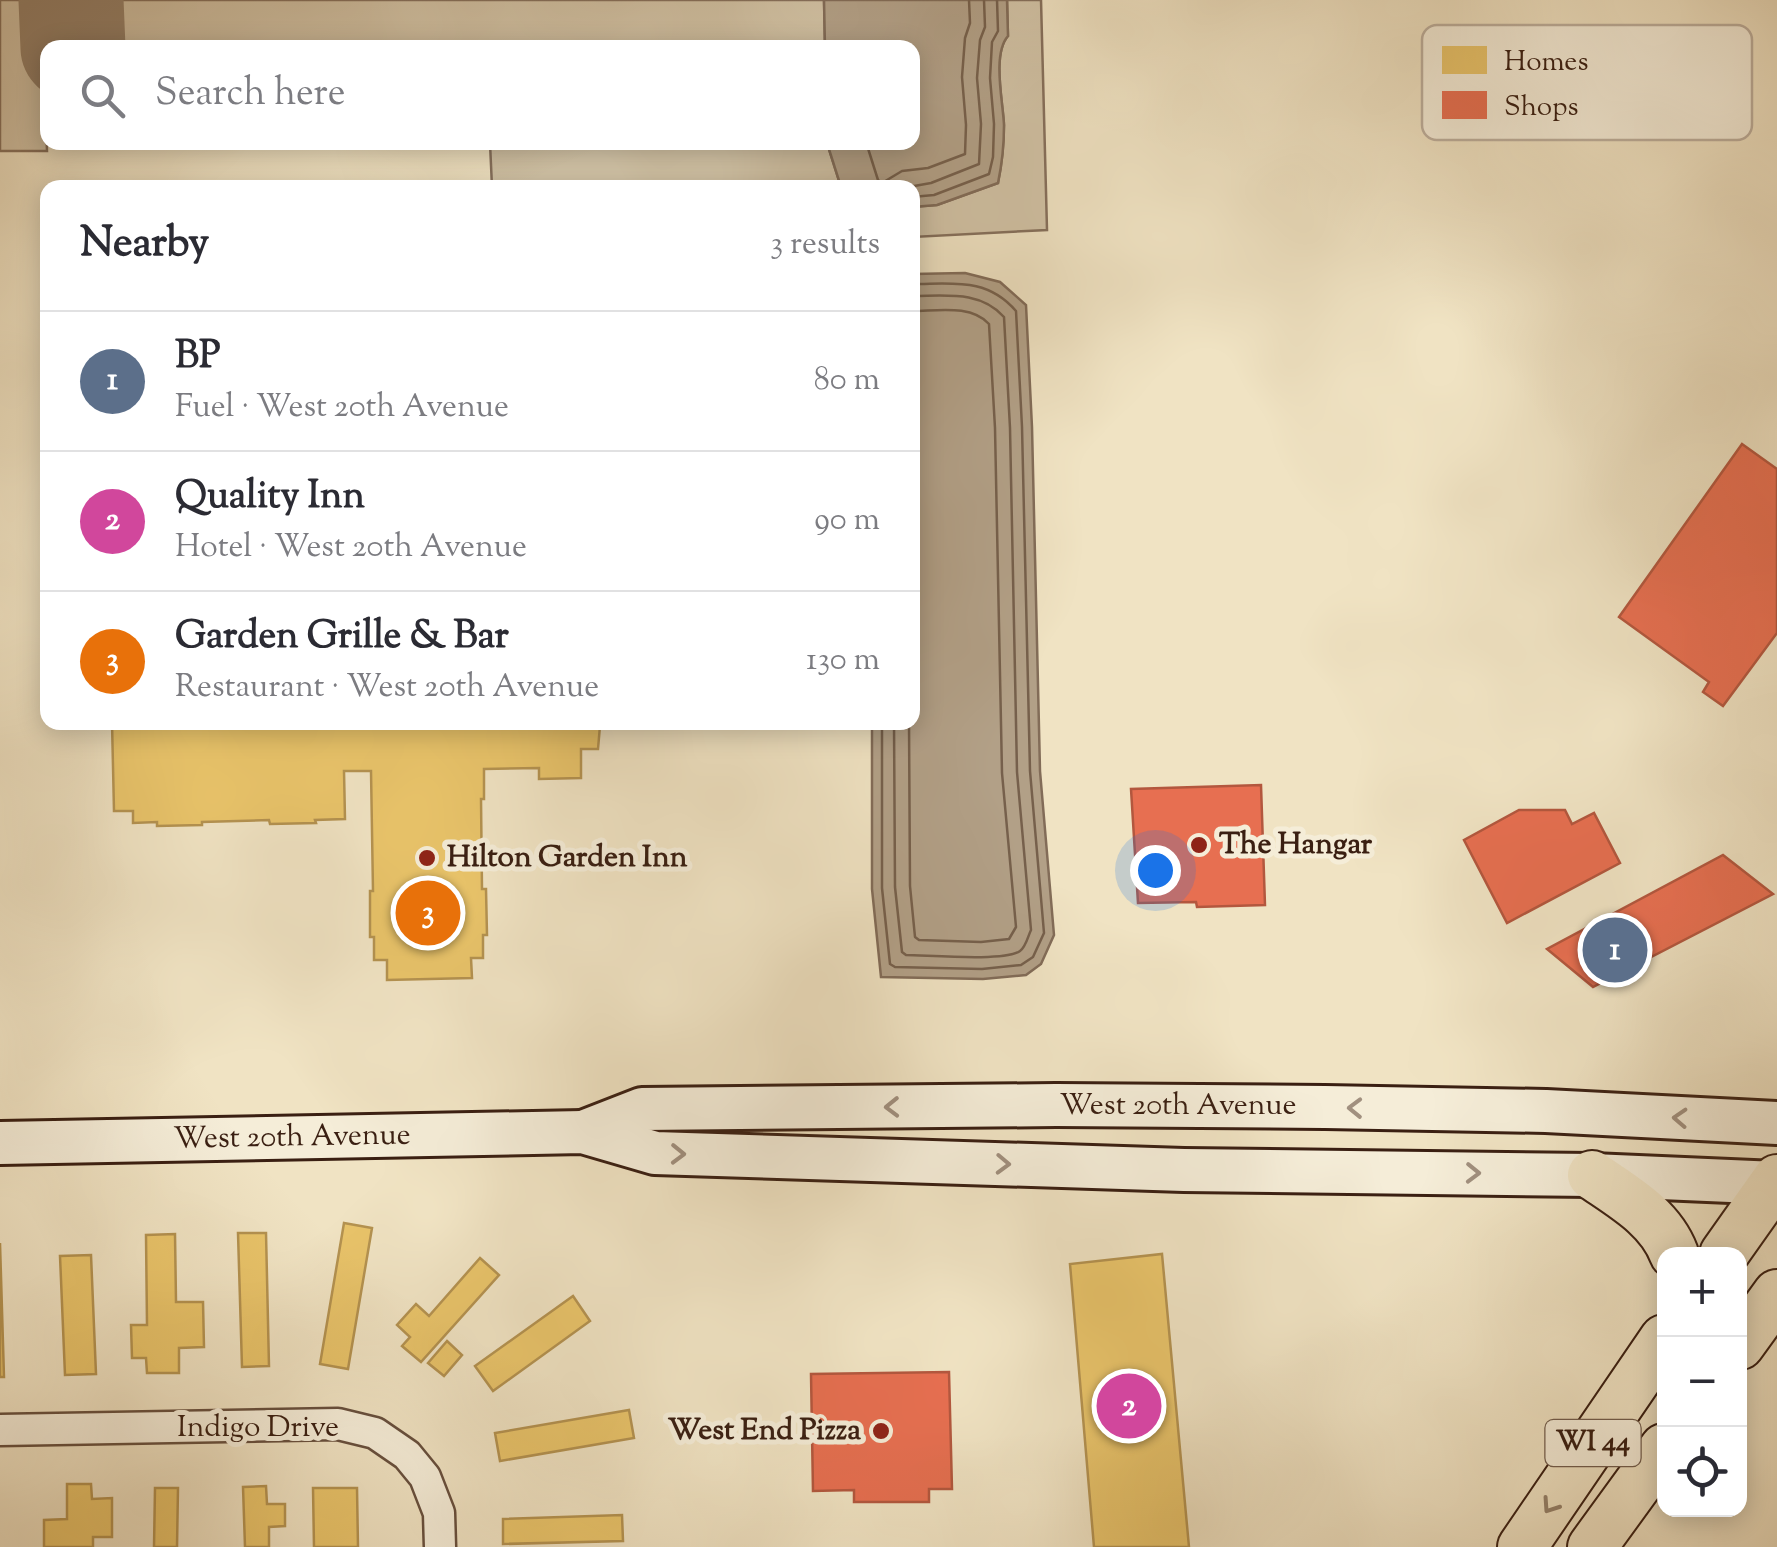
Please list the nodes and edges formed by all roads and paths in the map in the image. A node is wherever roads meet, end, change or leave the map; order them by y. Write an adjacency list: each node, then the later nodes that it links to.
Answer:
1 (1777, 1123): 2 (main road, West 20th Avenue, one-way to 2)
2 (584, 1132): 3 (main road, West 20th Avenue); 4 (main road, West 20th Avenue, one-way to 4)
3 (0, 1144)
4 (1592, 1175): 5 (main road, West 20th Avenue); 6 (main road)
5 (1776, 1181): 7 (main road)
6 (1670, 1247)
7 (1729, 1247)
8 (1777, 1294): 10 (main road)
9 (1662, 1337): 14 (main road, WI 44, one-way to 14)
10 (1746, 1337)
11 (0, 1430): 13 (street, Indigo Drive)
12 (1657, 1458): 15 (main road, WI 44)
13 (440, 1547)
14 (1522, 1547)
15 (1592, 1547)

